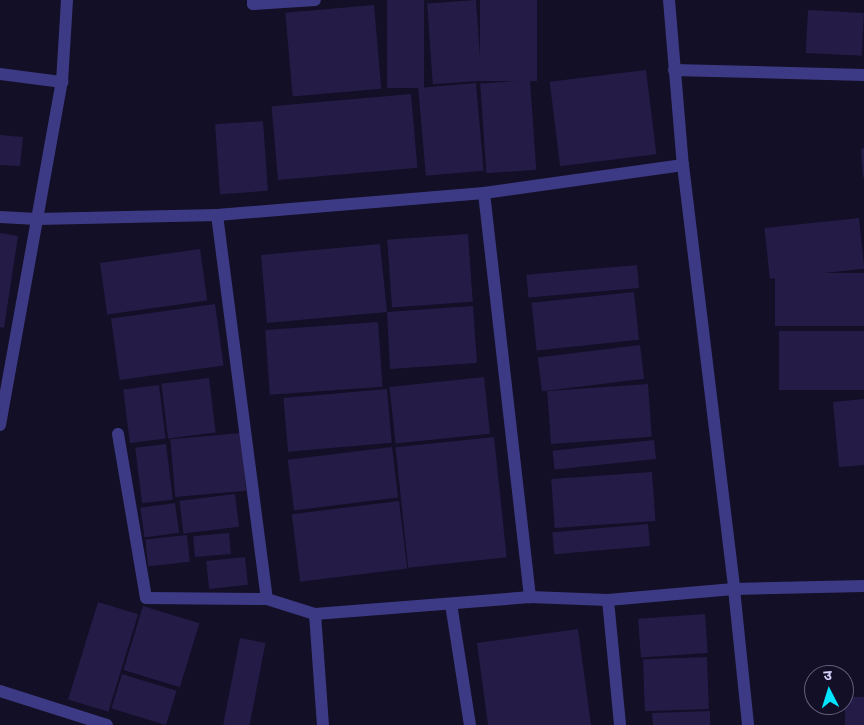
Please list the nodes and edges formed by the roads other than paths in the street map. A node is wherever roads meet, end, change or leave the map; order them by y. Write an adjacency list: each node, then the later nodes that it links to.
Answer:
1 (67, 0): 8 (street)
2 (253, 0): 3 (street)
3 (315, 0)
4 (669, 0): 5 (street)
5 (674, 70): 7 (street); 9 (street)
6 (0, 74): 8 (street)
7 (864, 75)
8 (62, 82): 13 (street)
9 (683, 165): 10 (street); 17 (street)
10 (484, 192): 11 (street); 18 (street)
11 (218, 215): 13 (street); 19 (street)
12 (0, 216): 13 (street)
13 (37, 219): 14 (street)
14 (0, 425)
15 (118, 434): 19 (street)
16 (864, 586): 17 (street)
17 (734, 589): 20 (street); 28 (street)
18 (530, 597): 20 (street); 21 (street)
19 (267, 599): 22 (street)
20 (608, 600): 27 (street)
21 (451, 604): 22 (street); 26 (street)
22 (315, 614): 25 (street)
23 (0, 691): 24 (street)
24 (107, 725)
25 (323, 725)
26 (470, 725)
27 (620, 725)
28 (748, 725)

